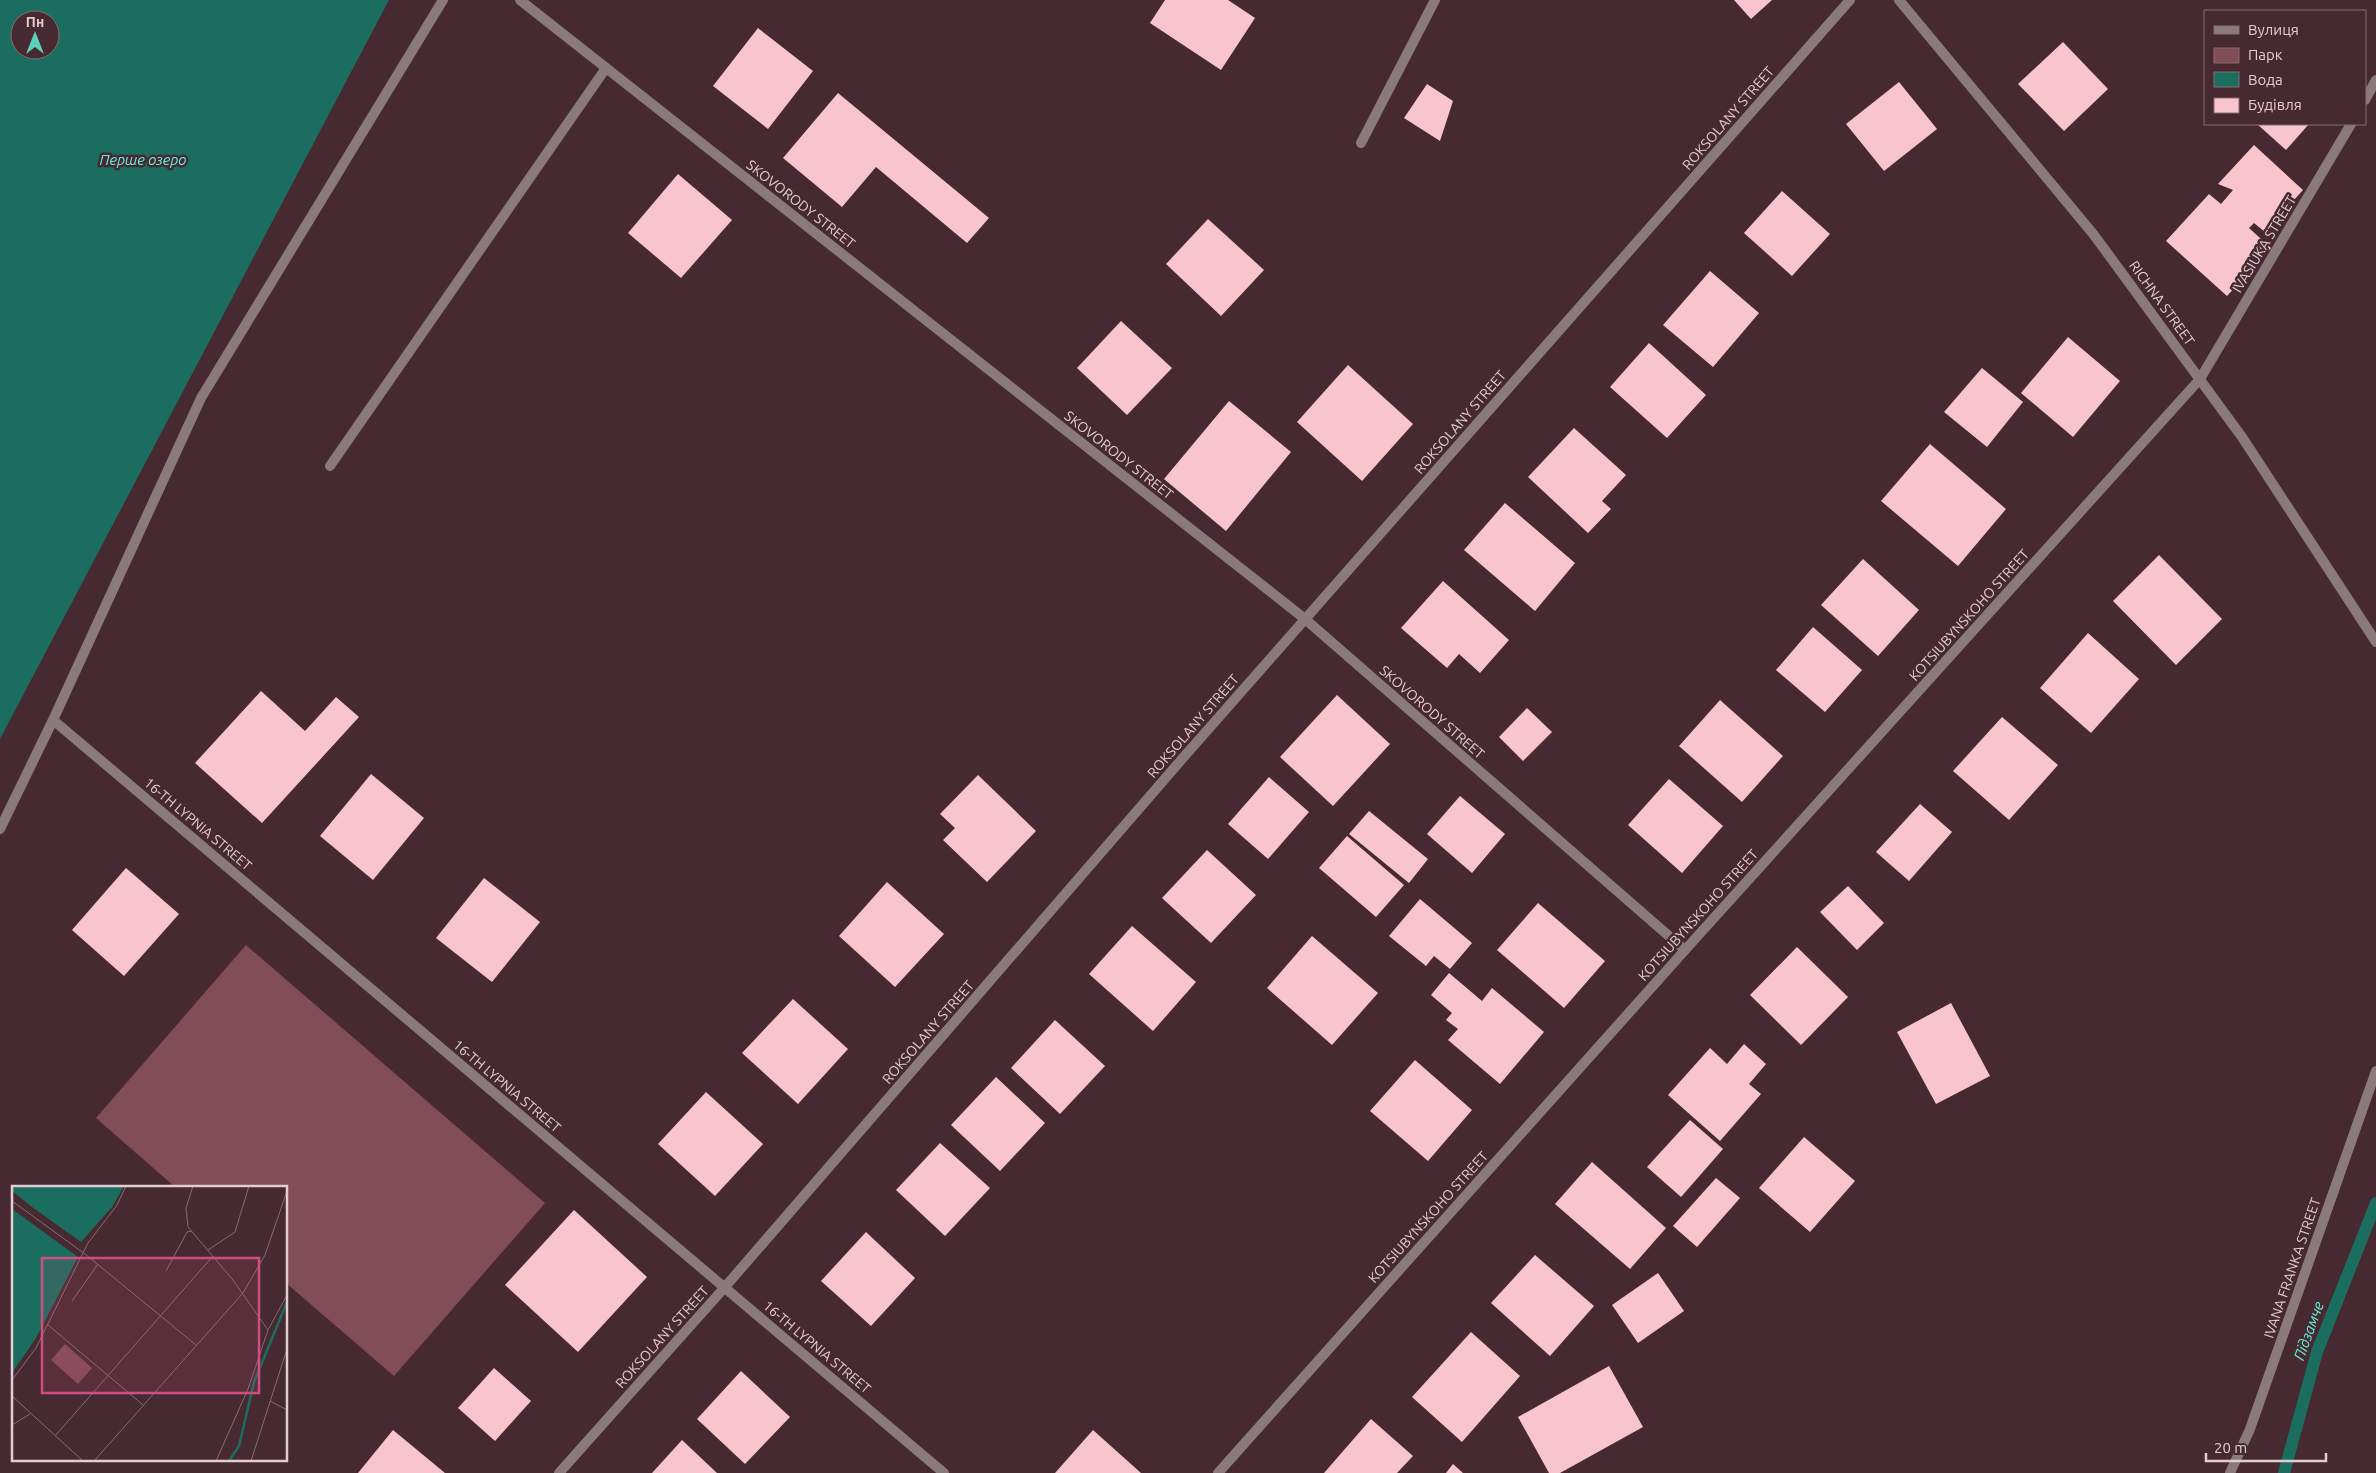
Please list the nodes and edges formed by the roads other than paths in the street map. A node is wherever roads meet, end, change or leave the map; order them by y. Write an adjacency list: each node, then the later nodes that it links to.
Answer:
1 (443, 0): 15 (street)
2 (520, 0): 6 (street, SKOVORODY STREET)
3 (1435, 0): 10 (street)
4 (1850, 0): 13 (street, ROKSOLANY STREET)
5 (1900, 0): 11 (street, RICHNA STREET)
6 (606, 68): 12 (street); 13 (street, SKOVORODY STREET)
7 (2376, 80): 8 (street)
8 (2366, 98)
9 (2349, 125): 11 (street, IVASIUKA STREET)
10 (1361, 144)
11 (2200, 379): 14 (street, RICHNA STREET); 17 (street, KOTSIUBYNSKOHO STREET)
12 (330, 466)
13 (1305, 619): 17 (street, SKOVORODY STREET); 19 (street, ROKSOLANY STREET)
14 (2376, 642)
15 (53, 720): 16 (street); 19 (street, 16-TH LYPNIA STREET)
16 (0, 829)
17 (1685, 950): 22 (street, KOTSIUBYNSKOHO STREET)
18 (2376, 1070): 23 (street, IVANA FRANKA STREET)
19 (725, 1287): 20 (street, ROKSOLANY STREET); 21 (street, 16-TH LYPNIA STREET)
20 (559, 1473)
21 (944, 1473)
22 (1218, 1473)
23 (2230, 1473)

